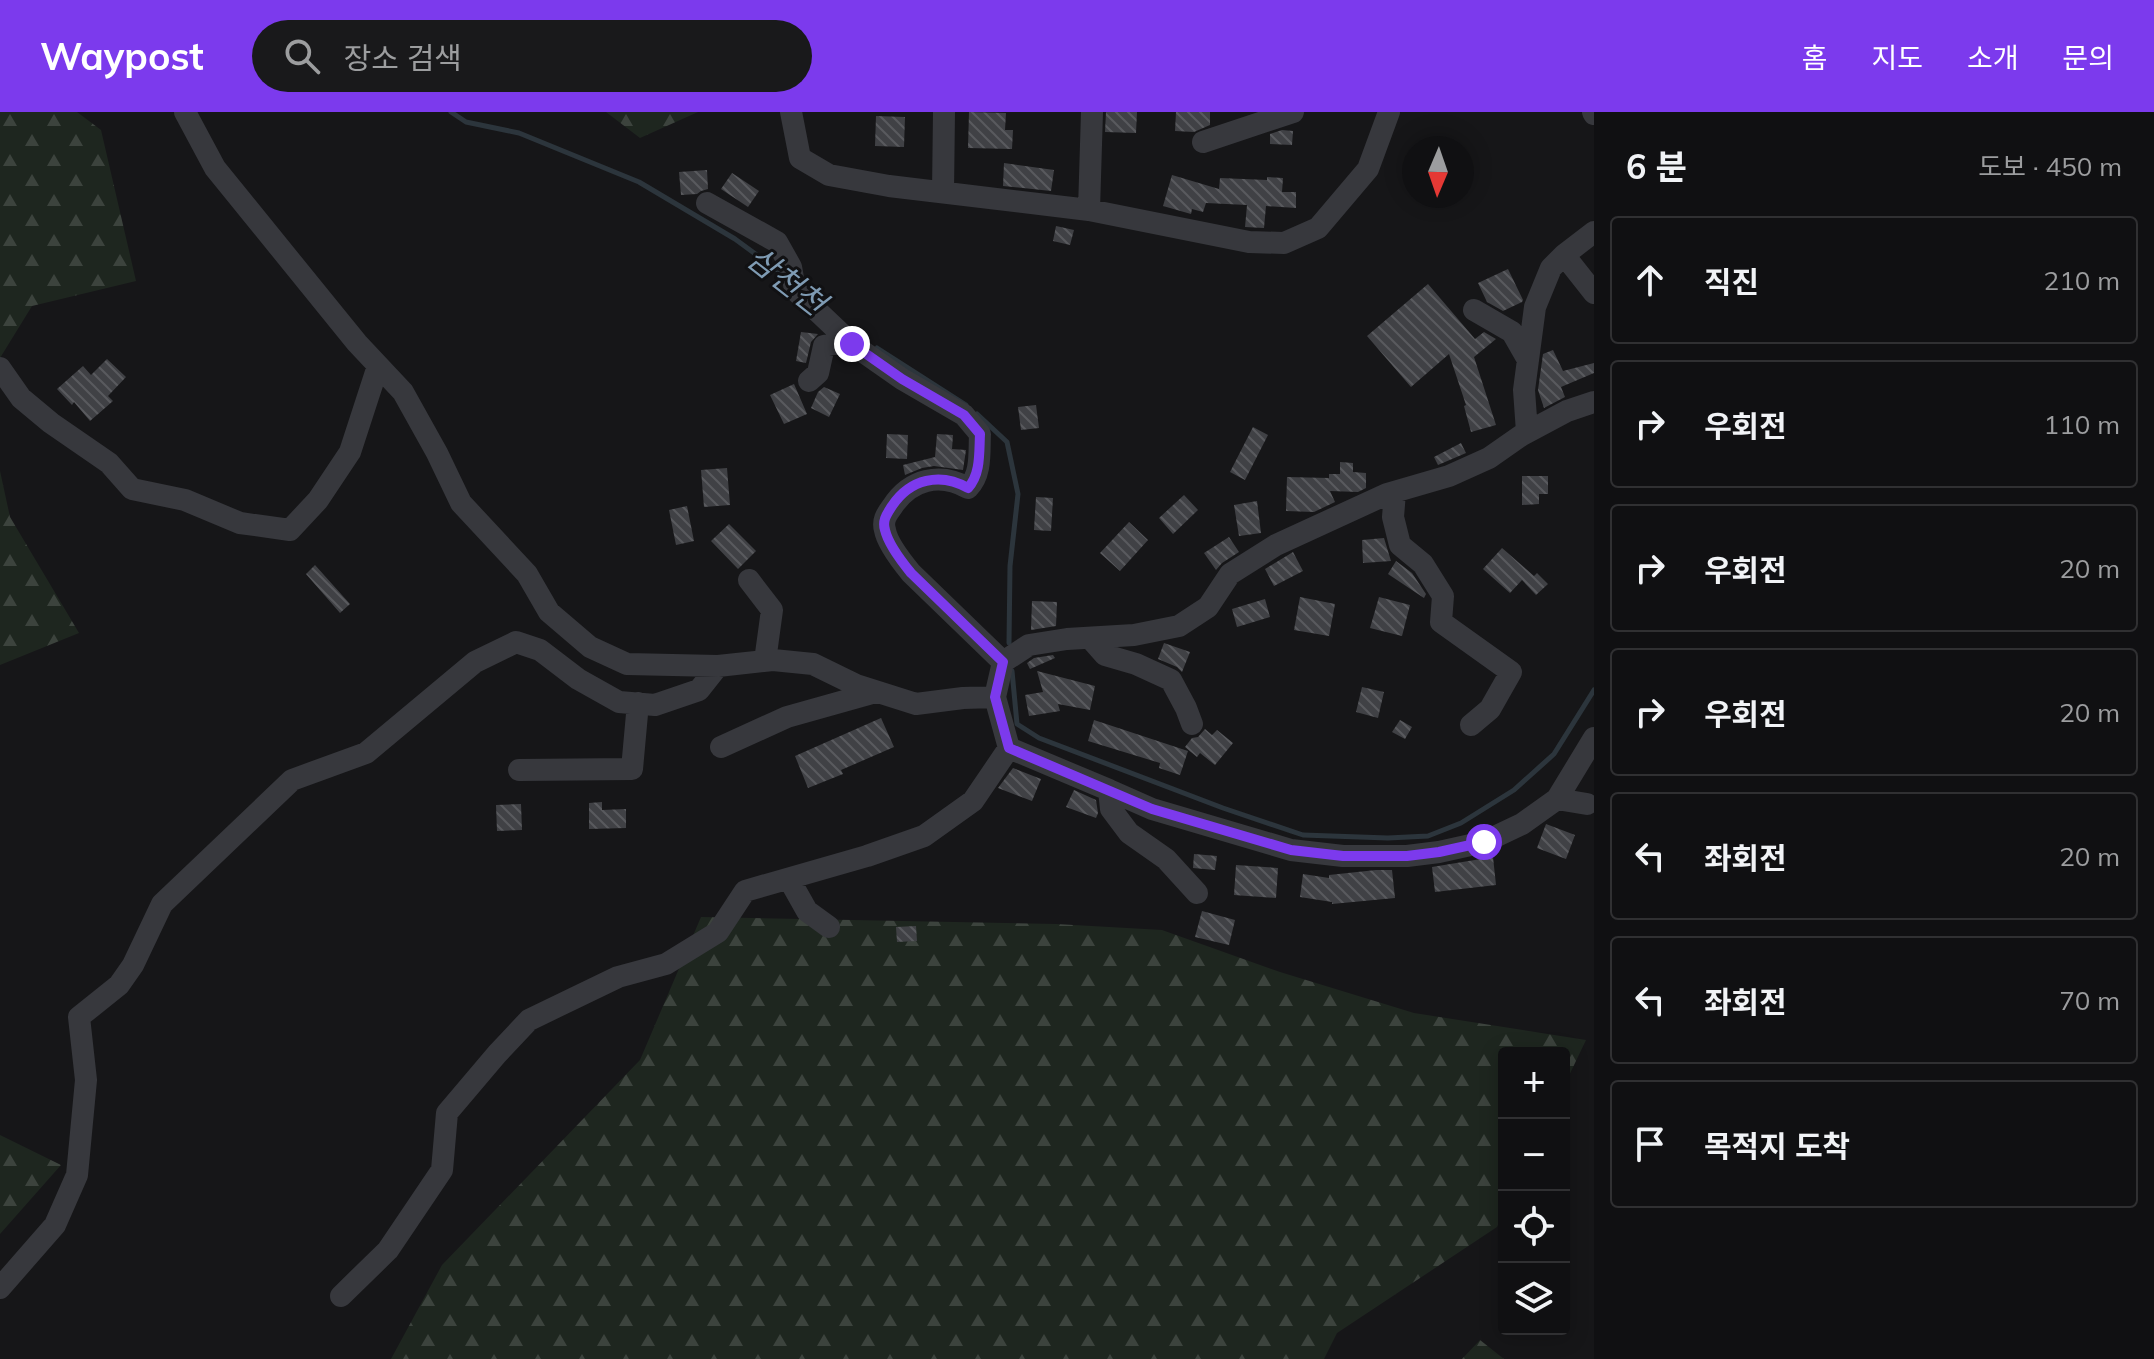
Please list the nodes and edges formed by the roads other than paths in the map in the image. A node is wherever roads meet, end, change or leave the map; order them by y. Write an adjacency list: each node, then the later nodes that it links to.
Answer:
1 (185, 112): 17 (street)
2 (791, 112): 8 (street)
3 (944, 112): 8 (street)
4 (1092, 112): 10 (street)
5 (1293, 112): 7 (street)
6 (1389, 112): 10 (street)
7 (1203, 142)
8 (943, 192): 10 (street)
9 (707, 203): 15 (street)
10 (1089, 210)
11 (1594, 232): 12 (street)
12 (1564, 255): 13 (street); 16 (street)
13 (1594, 293)
14 (1474, 310): 16 (street)
15 (852, 344): 19 (street); 26 (street)
16 (1528, 360): 21 (street)
17 (378, 366): 18 (street); 27 (street)
18 (0, 368)
19 (809, 381)
20 (1594, 402): 21 (street)
21 (1527, 432): 22 (street)
22 (1395, 492): 24 (street); 32 (street)
23 (749, 580): 25 (street)
24 (1090, 638): 26 (street); 31 (street)
25 (765, 661): 27 (street); 28 (street)
26 (1003, 662): 29 (street)
27 (718, 666): 30 (street)
28 (877, 691): 29 (street); 34 (street)
29 (995, 697): 35 (street)
30 (638, 703): 36 (street); 43 (street)
31 (1192, 724)
32 (1471, 725)
33 (1594, 738): 38 (street)
34 (721, 747)
35 (1009, 748): 37 (street); 40 (street)
36 (519, 770)
37 (1109, 790): 38 (street); 41 (street)
38 (1557, 799): 39 (street)
39 (1587, 804)
40 (789, 879): 42 (street); 44 (street)
41 (1197, 893)
42 (829, 927)
43 (0, 1288)
44 (341, 1296)

